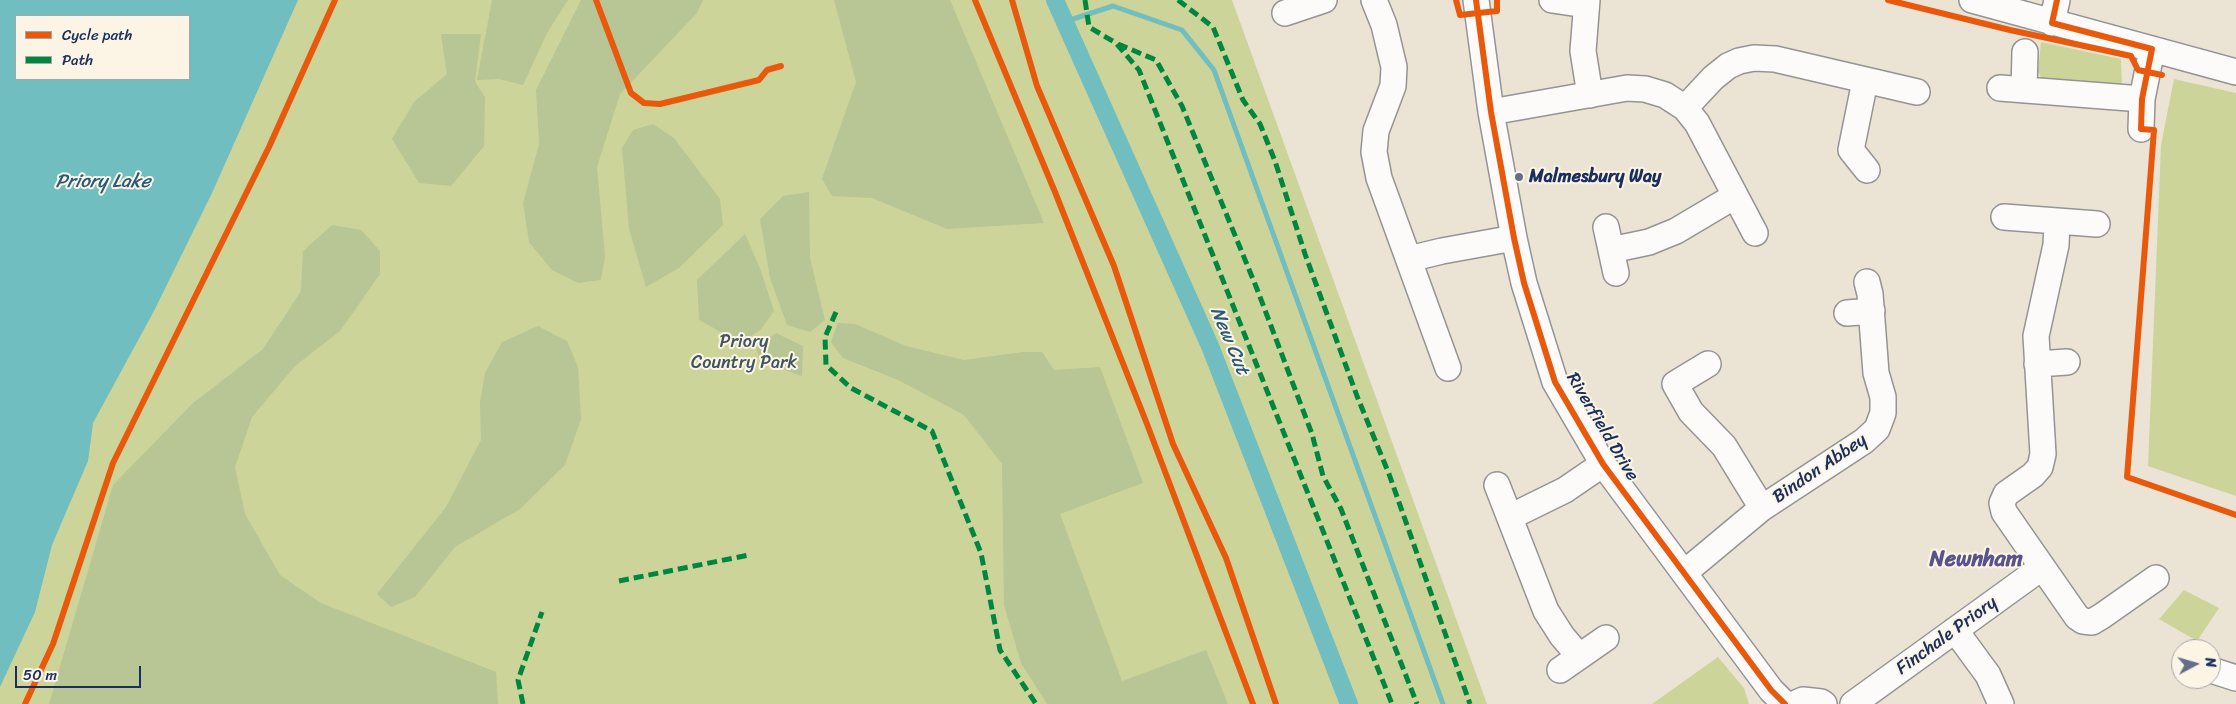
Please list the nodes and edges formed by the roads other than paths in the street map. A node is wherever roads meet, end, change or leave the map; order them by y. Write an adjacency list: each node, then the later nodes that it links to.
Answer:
1 (1374, 0): 25 (street)
2 (1476, 0): 15 (street, Riverfield Drive)
3 (1552, 0): 5 (street)
4 (1972, 0): 6 (street)
5 (1587, 2): 12 (street)
6 (2055, 11): 7 (street)
7 (2152, 49): 9 (street); 13 (street)
8 (2025, 52): 13 (street)
9 (2236, 72)
10 (1866, 81): 11 (street); 14 (street); 17 (street)
11 (1917, 92)
12 (1590, 95): 14 (street); 15 (street)
13 (2142, 99): 16 (street)
14 (1685, 108): 18 (street)
15 (1491, 112): 24 (street, Riverfield Drive)
16 (2141, 129)
17 (1867, 170)
18 (1735, 196): 22 (street); 23 (street)
19 (2004, 217): 20 (street)
20 (2057, 221): 21 (street); 31 (street)
21 (2097, 224)
22 (1606, 226)
23 (1755, 234)
24 (1514, 238): 25 (street); 33 (street, Riverfield Drive)
25 (1409, 259): 32 (street)
26 (1867, 282): 27 (street, Bindon Abbey)
27 (1872, 311): 28 (street); 35 (street, Bindon Abbey)
28 (1847, 313)
29 (2067, 362): 31 (street)
30 (1708, 364): 35 (street, Bindon Abbey)
31 (2037, 364): 37 (street)
32 (1448, 368)
33 (1603, 464): 36 (street); 38 (street, Riverfield Drive)
34 (1497, 485): 36 (street)
35 (1762, 508): 38 (street, Bindon Abbey)
36 (1510, 517): 41 (street)
37 (2041, 568): 39 (street); 40 (street, Finchale Priory)
38 (1684, 573): 44 (street, Riverfield Drive)
39 (2156, 578)
40 (1955, 630): 47 (street, Finchale Priory); 48 (street)
41 (1606, 638)
42 (2221, 673): 43 (street)
43 (2236, 678)
44 (1785, 704)
45 (1794, 704): 46 (street)
46 (1824, 704)
47 (1853, 704)
48 (2001, 704)

